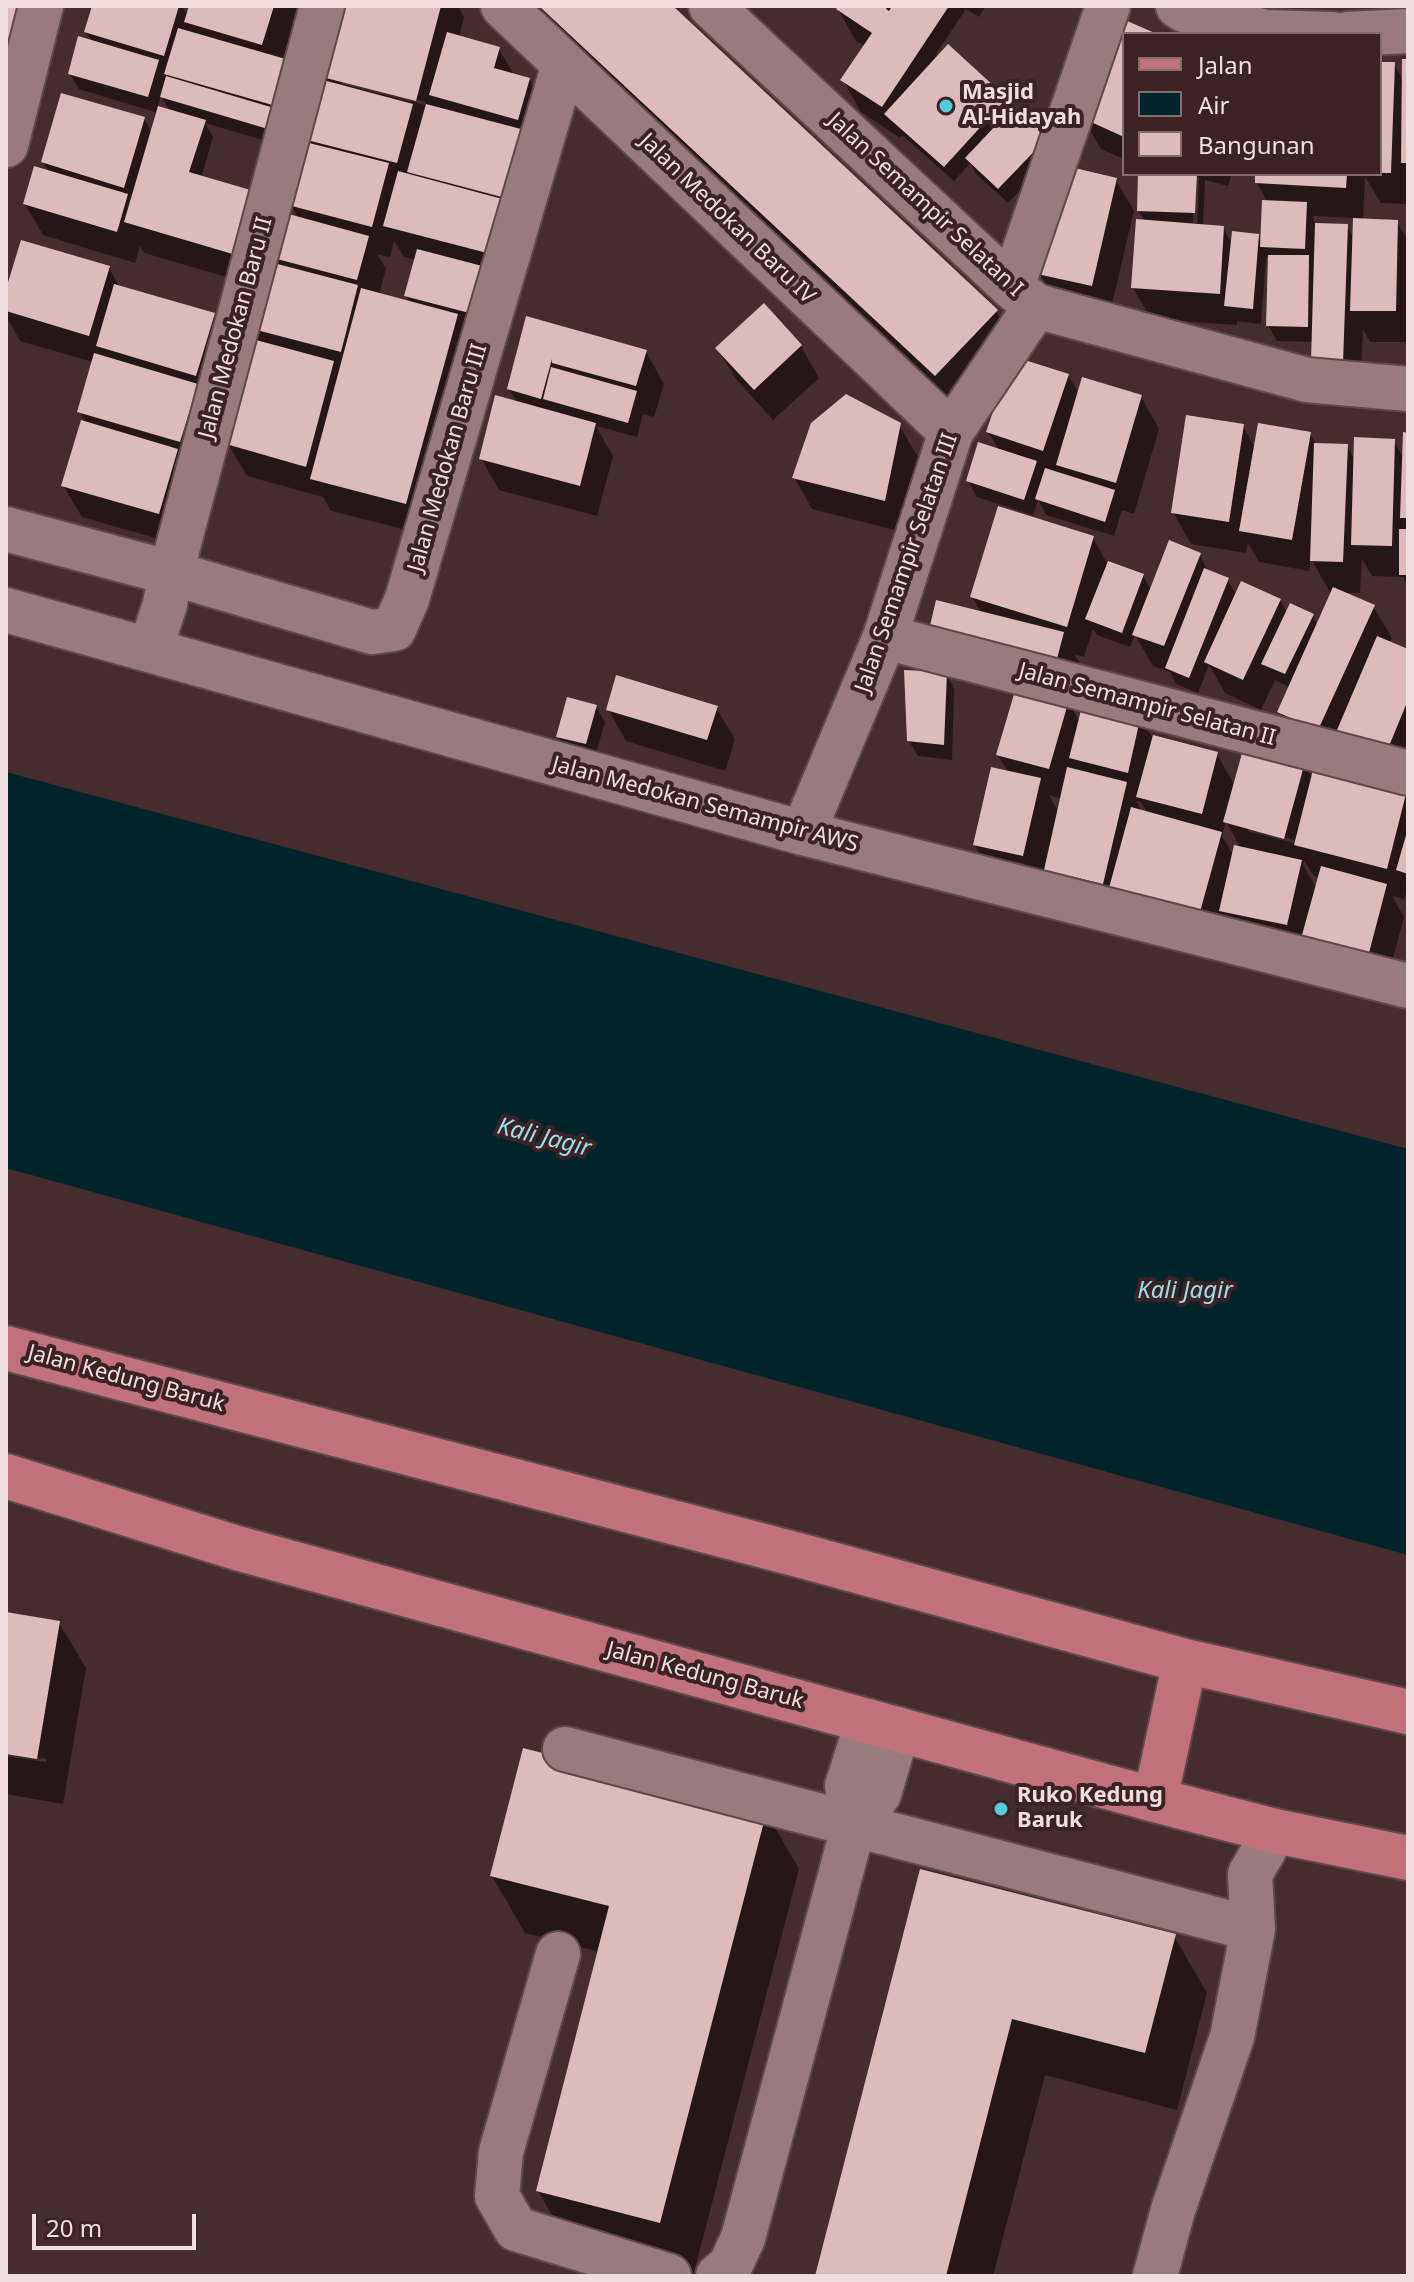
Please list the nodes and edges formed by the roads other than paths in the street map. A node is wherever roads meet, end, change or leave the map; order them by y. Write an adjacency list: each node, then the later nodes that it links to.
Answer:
1 (41, 6): 11 (street)
2 (322, 6): 16 (street, Jalan Medokan Baru II)
3 (503, 6): 10 (street, Jalan Medokan Baru IV)
4 (711, 6): 12 (street, Jalan Semampir Selatan I)
5 (1108, 6): 12 (street, Jalan Semampir Selatan III)
6 (1178, 6): 8 (street)
7 (1408, 31): 9 (street)
8 (1265, 32)
9 (1382, 32)
10 (564, 64): 14 (street, Jalan Medokan Baru IV); 16 (street, Jalan Medokan Baru III)
11 (6, 145)
12 (1024, 296): 13 (street, Jalan Semampir Selatan I); 14 (street, Jalan Semampir Selatan III)
13 (1408, 389)
14 (951, 432): 18 (street, Jalan Semampir Selatan III)
15 (6, 529): 16 (street)
16 (171, 573): 19 (street, Jalan Medokan Baru II)
17 (6, 610): 19 (street, Jalan Medokan Semampir AWS)
18 (885, 637): 20 (street, Jalan Semampir Selatan II); 21 (street, Jalan Semampir Selatan III)
19 (150, 650): 21 (street, Jalan Medokan Semampir AWS)
20 (1408, 773)
21 (803, 833): 22 (street, Jalan Medokan Semampir AWS)
22 (1408, 986)
23 (8, 1355): 25 (main road, Jalan Kedung Baruk)
24 (6, 1476): 27 (main road, Jalan Kedung Baruk)
25 (1185, 1661): 26 (main road, Jalan Kedung Baruk); 29 (main road)
26 (1408, 1712)
27 (883, 1725): 29 (main road, Jalan Kedung Baruk); 30 (street)
28 (565, 1749): 30 (street)
29 (1155, 1800): 31 (main road, Jalan Kedung Baruk)
30 (854, 1824): 33 (street); 36 (street)
31 (1275, 1831): 32 (main road, Jalan Kedung Baruk); 33 (street)
32 (1408, 1858)
33 (1253, 1929): 37 (street)
34 (558, 1954): 35 (street)
35 (669, 2276)
36 (718, 2276)
37 (1155, 2276)

